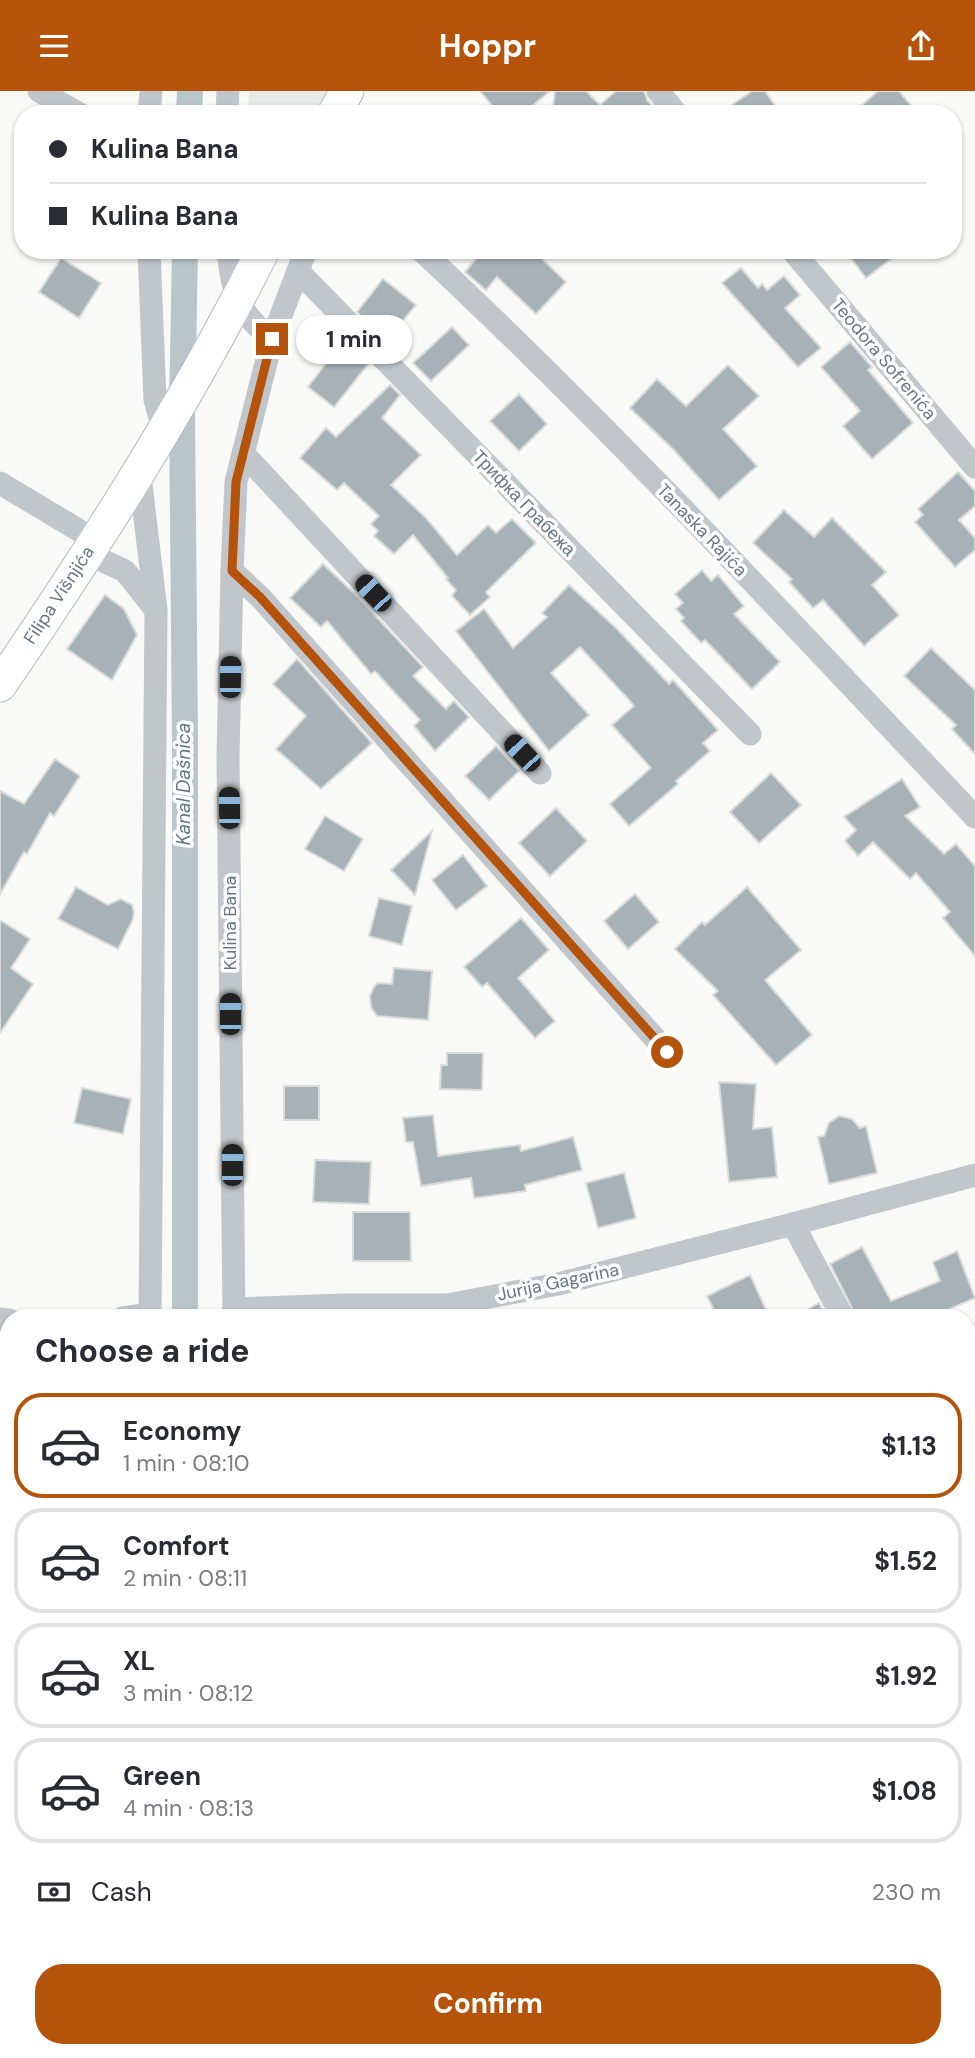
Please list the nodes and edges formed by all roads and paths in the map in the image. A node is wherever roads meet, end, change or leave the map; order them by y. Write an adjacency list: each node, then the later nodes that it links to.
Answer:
1 (39, 91): 3 (street)
2 (658, 91): 4 (street)
3 (64, 105)
4 (670, 105)
5 (149, 259): 13 (street)
6 (230, 259): 11 (street)
7 (258, 259): 11 (main road, Filipa Višnjića)
8 (431, 259): 24 (street, Tanaska Rajića)
9 (800, 259): 15 (street, Teodora Sofrenića)
10 (302, 260): 12 (street, Kulina Bana); 22 (street, Трифка Грабежа)
11 (237, 302): 12 (street); 13 (main road, Filipa Višnjića)
12 (272, 339): 14 (street, Kulina Bana)
13 (163, 428): 16 (main road, Filipa Višnjića)
14 (243, 453): 19 (street, Kulina Bana); 23 (street)
15 (975, 467)
16 (139, 468): 18 (main road, Filipa Višnjića); 20 (street)
17 (0, 483): 18 (street, Filipa Višnjića)
18 (91, 547): 20 (street); 21 (main road, Filipa Višnjića)
19 (232, 571): 25 (street); 29 (street, Kulina Bana)
20 (156, 610): 28 (street)
21 (0, 685)
22 (750, 734)
23 (540, 773)
24 (975, 817)
25 (667, 1052)
26 (975, 1175): 27 (street, Jurija Gagarina)
27 (793, 1224): 30 (street, Jurija Gagarina); 31 (street)
28 (150, 1309)
29 (234, 1309)
30 (295, 1309)
31 (838, 1309)

